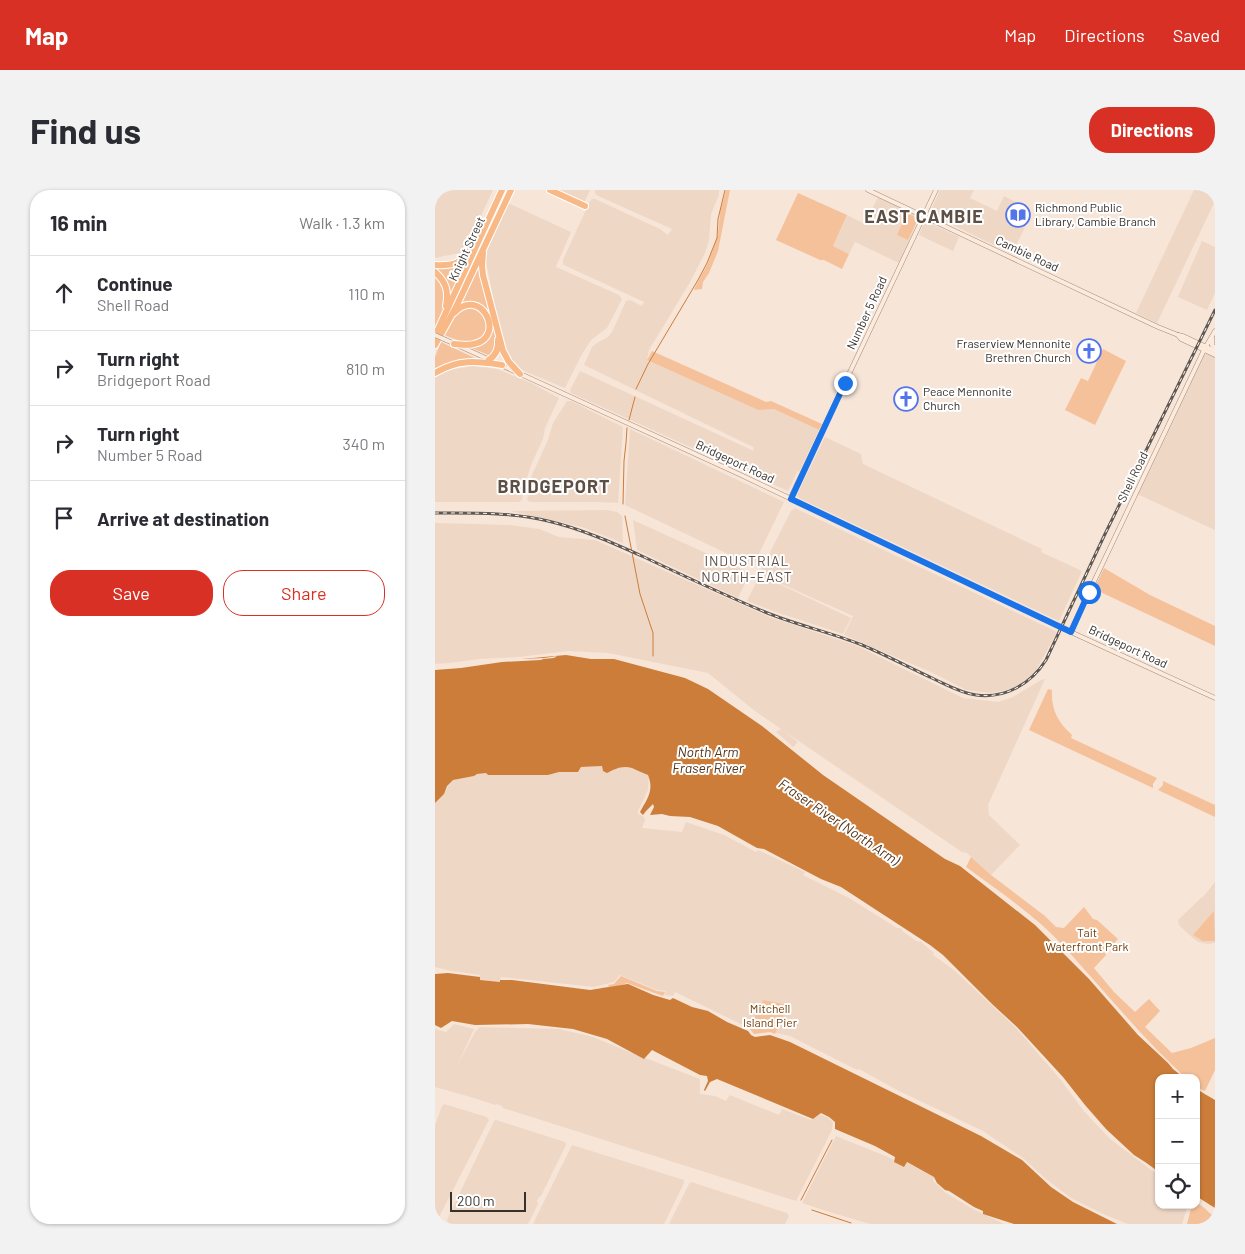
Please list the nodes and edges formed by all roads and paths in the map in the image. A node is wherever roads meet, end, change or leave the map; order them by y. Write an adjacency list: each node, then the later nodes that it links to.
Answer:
1 (502, 190): 7 (highway, Knight Street)
2 (509, 190): 9 (highway); 19 (highway, Knight Street)
3 (550, 190): 6 (highway)
4 (869, 190): 8 (main road, Cambie Road)
5 (936, 190): 8 (main road, Number 5 Road)
6 (585, 206)
7 (493, 210): 10 (highway); 13 (highway, Knight Street)
8 (923, 216): 20 (main road, Cambie Road); 27 (main road, Number 5 Road)
9 (487, 242): 12 (highway); 15 (highway)
10 (435, 265)
11 (435, 272): 13 (highway)
12 (450, 318): 18 (highway); 19 (highway)
13 (438, 328): 16 (highway, Knight Street)
14 (1215, 331): 17 (main road, Shell Road)
15 (498, 333): 23 (highway); 26 (highway)
16 (435, 335): 18 (main road, Bridgeport Road, bridge)
17 (1211, 338): 20 (main road, Shell Road); 21 (main road)
18 (454, 344): 23 (main road, Bridgeport Road)
19 (435, 345)
20 (1205, 348): 21 (main road, Cambie Road); 22 (main road, Cambie Road); 28 (main road, Shell Road)
21 (1215, 349)
22 (1215, 355)
23 (489, 360): 24 (main road, Bridgeport Road)
24 (502, 365): 25 (highway); 26 (main road, Bridgeport Road)
25 (435, 373)
26 (520, 374): 27 (main road, Bridgeport Road)
27 (791, 499): 28 (main road, Bridgeport Road)
28 (1071, 632): 29 (main road, Bridgeport Road)
29 (1215, 698)
30 (435, 1220): 31 (main road)
31 (443, 1224)

